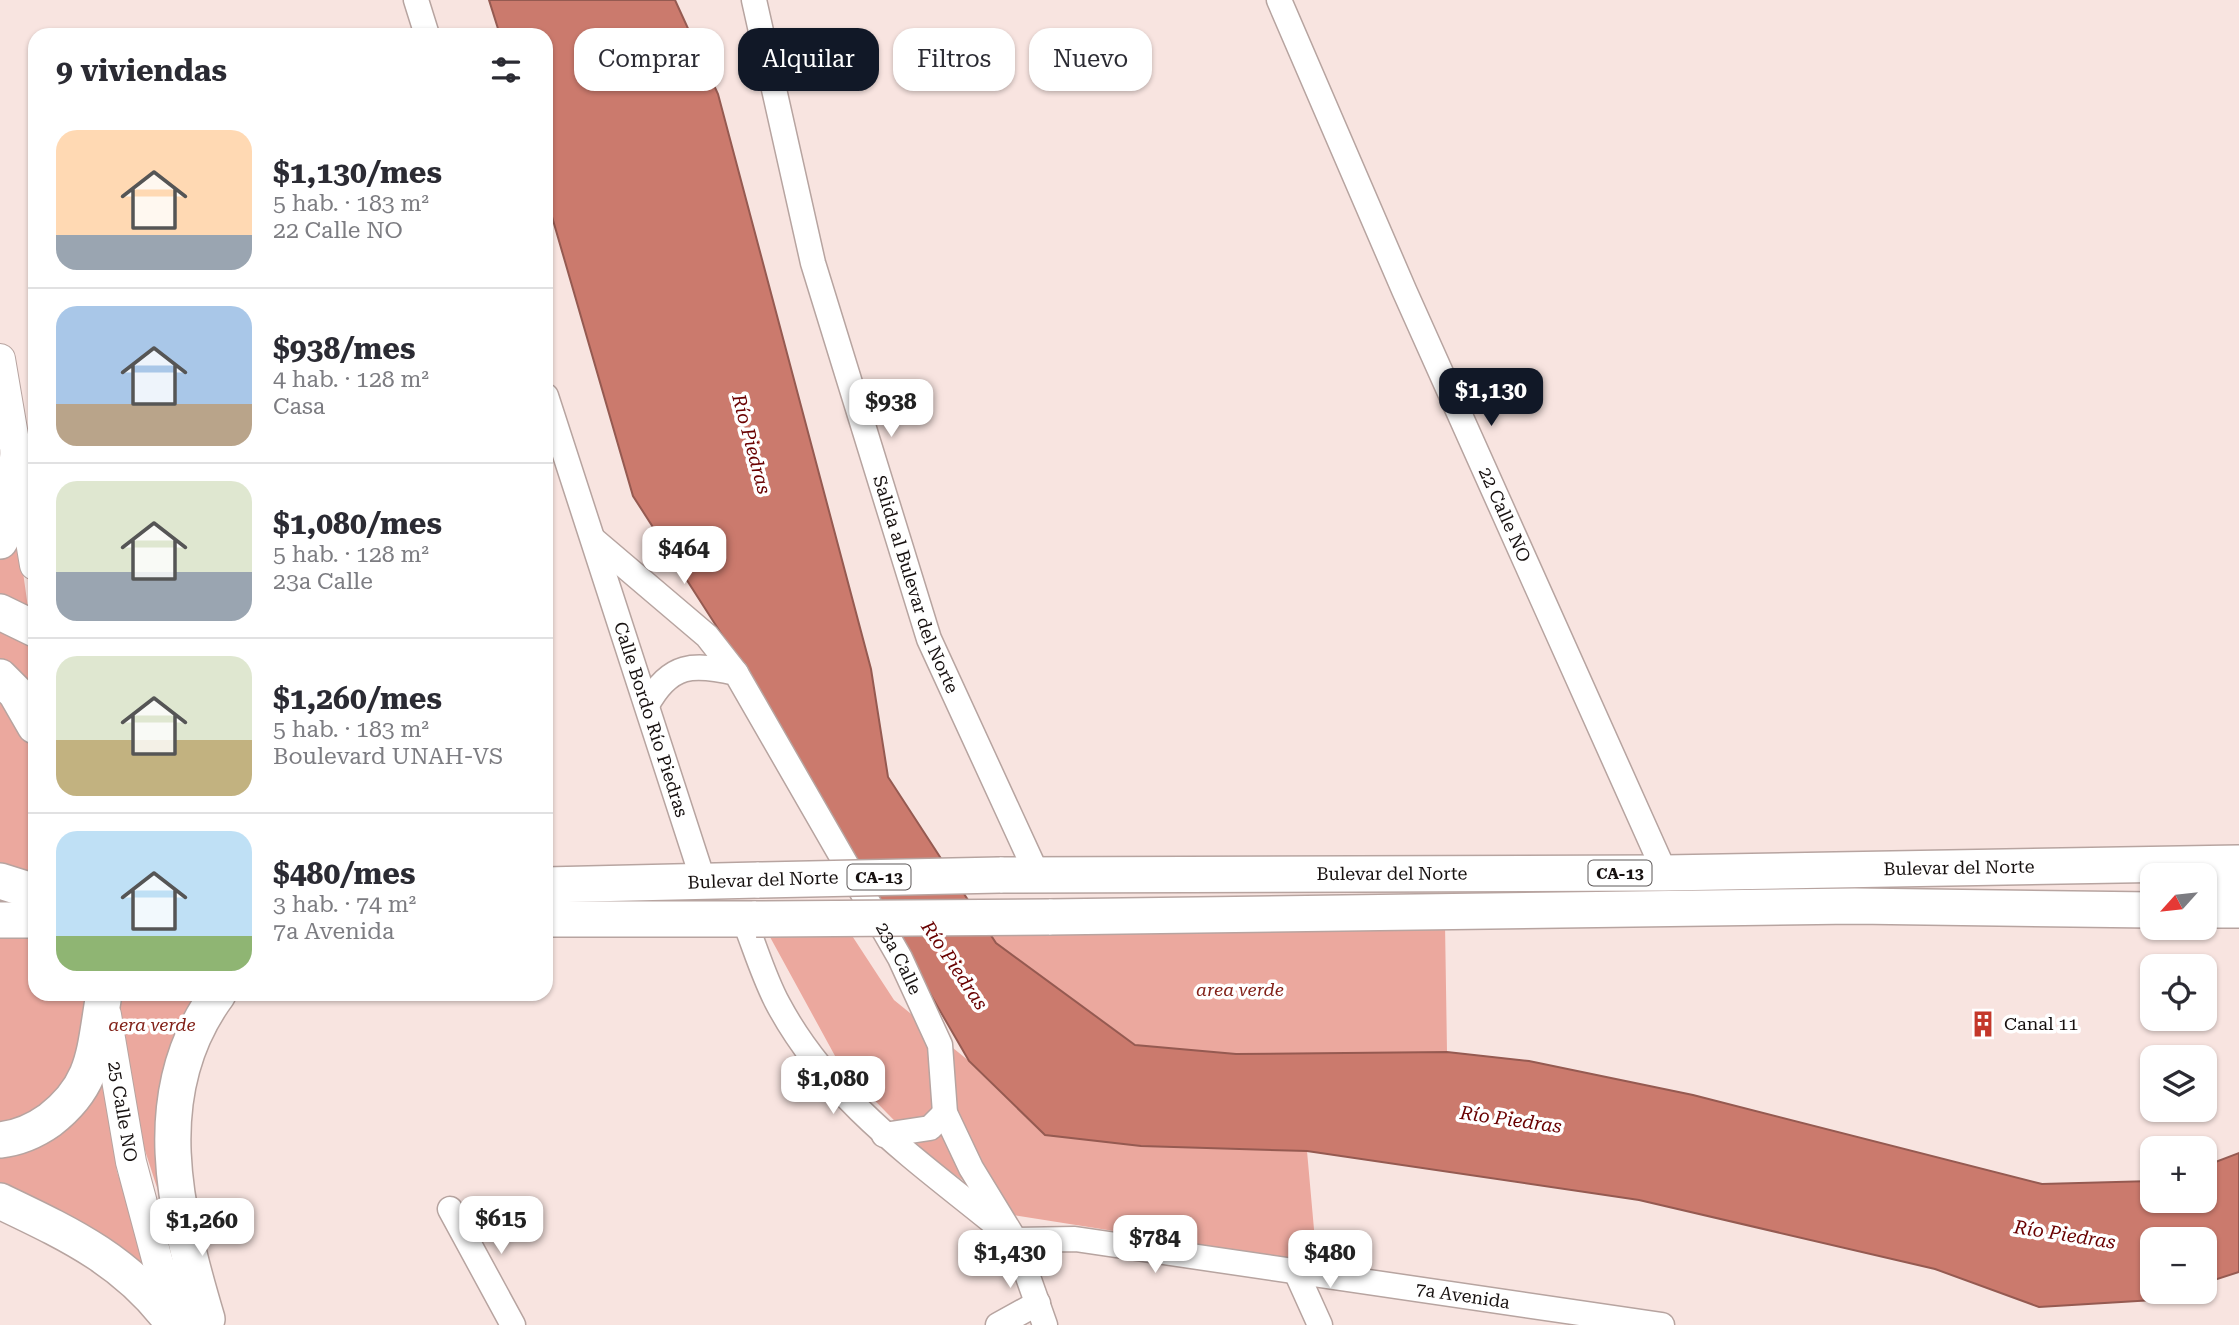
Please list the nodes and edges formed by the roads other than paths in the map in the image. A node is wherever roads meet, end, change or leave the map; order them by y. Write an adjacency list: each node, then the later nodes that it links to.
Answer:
1 (416, 0): 4 (street)
2 (754, 0): 19 (street, Salida al Bulevar del Norte)
3 (1279, 0): 18 (street, 22 Calle NO)
4 (426, 28)
5 (0, 359): 7 (main road)
6 (553, 417): 9 (street, Calle Bordo Río Piedras)
7 (18, 453): 8 (main road); 10 (highway)
8 (28, 519)
9 (593, 538): 13 (street, 23a Calle); 15 (street, Calle Bordo Río Piedras)
10 (0, 541)
11 (0, 612): 12 (highway)
12 (28, 626)
13 (736, 673): 15 (street); 36 (street, 23a Calle)
14 (0, 677): 16 (highway)
15 (647, 705): 21 (street, Calle Bordo Río Piedras)
16 (28, 714)
17 (2239, 863): 18 (highway, Bulevar del Norte / CA-13)
18 (1665, 873): 19 (highway, Bulevar del Norte / CA-13)
19 (1037, 874): 21 (highway, Bulevar del Norte / CA-13, bridge)
20 (0, 881): 24 (highway)
21 (705, 883): 22 (highway, Bulevar del Norte / CA-13)
22 (553, 885)
23 (2239, 886): 25 (street)
24 (28, 890)
25 (2217, 893)
26 (28, 898): 30 (highway)
27 (2140, 910): 32 (highway, Bulevar del Norte / CA-13, bridge)
28 (2217, 910): 29 (highway)
29 (2239, 910)
30 (8, 915)
31 (553, 919): 32 (highway, Bulevar del Norte / CA-13)
32 (750, 920): 37 (street)
33 (102, 1001): 38 (highway)
34 (104, 1001): 44 (main road, 25 Calle NO)
35 (213, 1001): 44 (highway)
36 (945, 1113): 37 (street); 41 (street, 23a Calle)
37 (884, 1135): 41 (street)
38 (0, 1140)
39 (0, 1201): 44 (highway)
40 (450, 1209): 45 (street)
41 (1014, 1240): 42 (street, 7a Avenida); 43 (street, 23a Calle)
42 (1297, 1274): 47 (street); 48 (street, 7a Avenida)
43 (1042, 1314): 46 (street)
44 (194, 1323)
45 (513, 1325)
46 (998, 1325)
47 (1320, 1325)
48 (1661, 1325)

